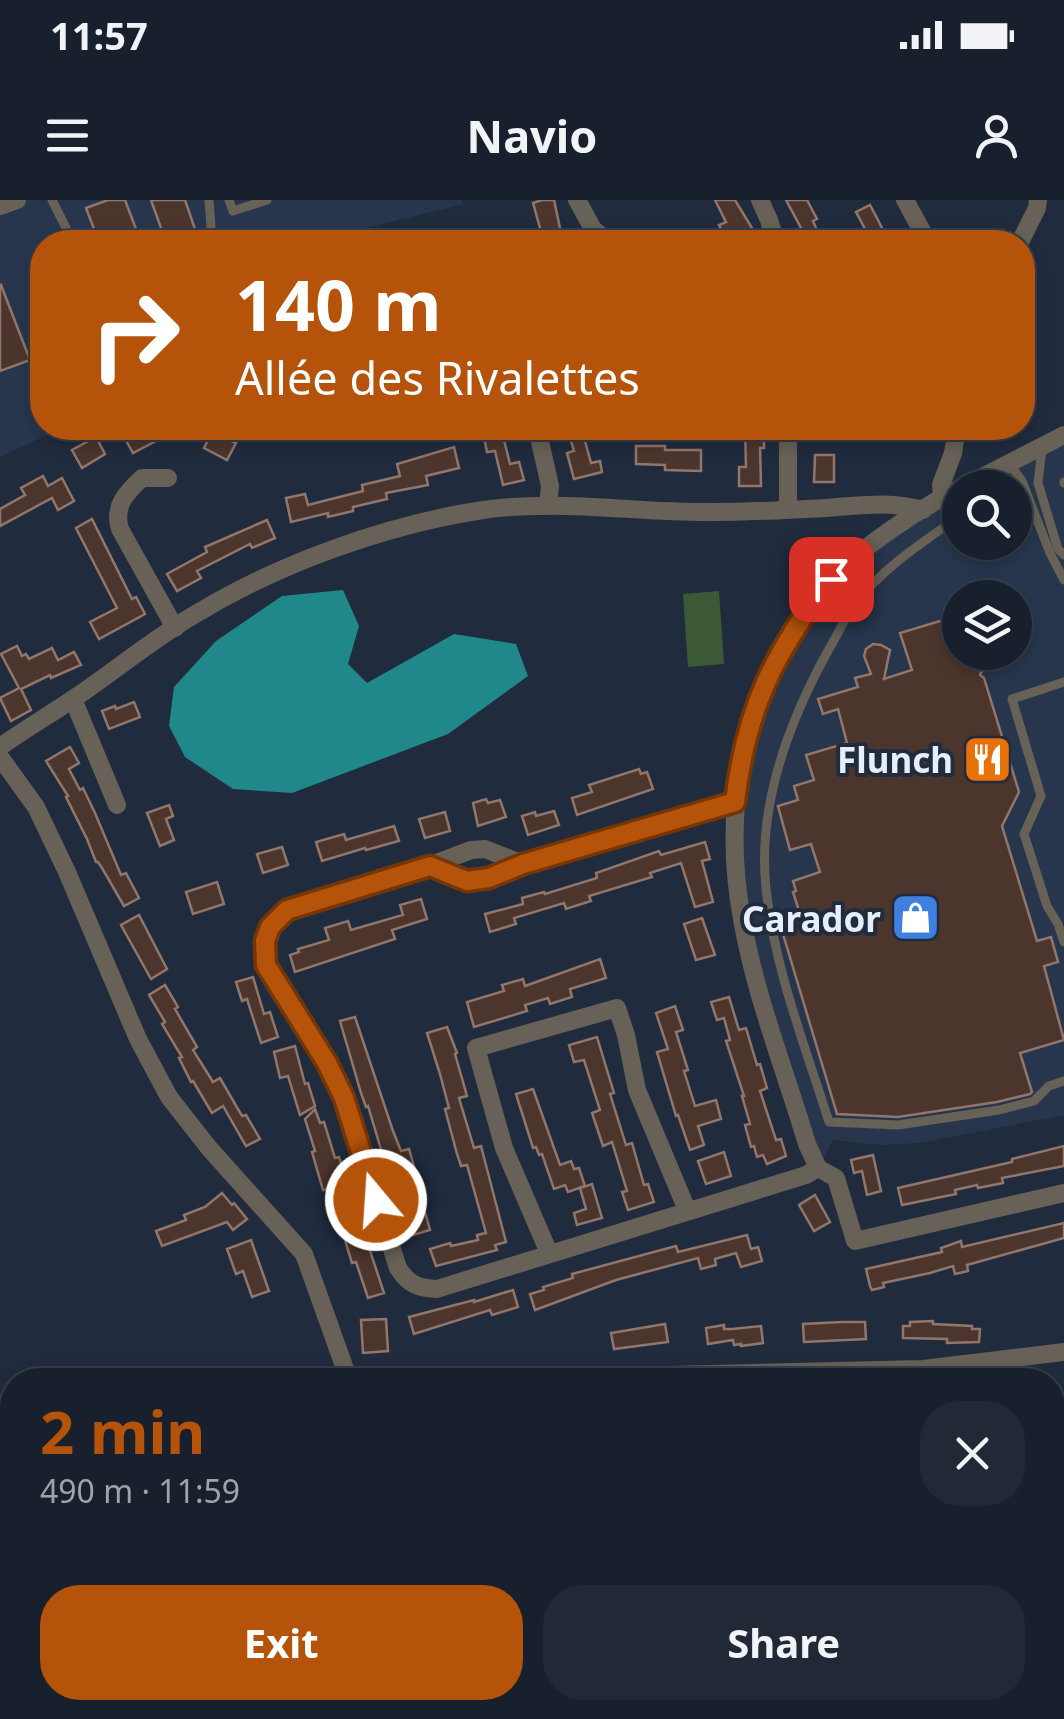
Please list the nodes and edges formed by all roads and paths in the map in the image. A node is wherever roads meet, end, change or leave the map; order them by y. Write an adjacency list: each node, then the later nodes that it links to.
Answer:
1 (17, 200): 10 (street)
2 (52, 200): 11 (lane)
3 (209, 200): 12 (lane)
4 (229, 200): 5 (lane)
5 (267, 200)
6 (576, 200): 13 (street)
7 (760, 200): 14 (street)
8 (905, 200): 15 (street)
9 (1038, 200): 16 (street)
10 (0, 206)
11 (67, 230)
12 (211, 230)
13 (594, 230)
14 (773, 230)
15 (921, 230)
16 (1026, 230)
17 (1064, 436): 21 (street)
18 (539, 440): 30 (street)
19 (788, 440): 32 (street)
20 (956, 440): 22 (street)
21 (1042, 448): 23 (street); 36 (lane)
22 (954, 453): 24 (street); 25 (street)
23 (1009, 463): 26 (street); 37 (lane)
24 (947, 470)
25 (962, 470)
26 (997, 470)
27 (168, 478): 38 (street)
28 (942, 483): 29 (street)
29 (942, 497): 33 (street)
30 (548, 506): 32 (street); 38 (street)
31 (852, 506): 32 (street); 33 (street); 35 (street)
32 (788, 510)
33 (922, 510): 35 (street)
34 (942, 529): 49 (lane)
35 (886, 535): 43 (street)
36 (1064, 555)
37 (1064, 580)
38 (174, 628): 40 (street)
39 (1064, 682): 47 (lane)
40 (74, 699): 41 (street); 44 (street)
41 (0, 746)
42 (0, 757): 55 (street)
43 (735, 802): 45 (street); 50 (street)
44 (117, 805)
45 (523, 864): 46 (street); 46 (street)
46 (430, 866): 53 (street)
47 (1061, 923): 48 (lane)
48 (1064, 942)
49 (1064, 1080)
50 (818, 1168): 51 (street); 52 (street)
51 (1064, 1193)
52 (688, 1210): 53 (street); 53 (street)
53 (549, 1253)
54 (1064, 1352): 56 (street)
55 (345, 1368)
56 (932, 1368)

